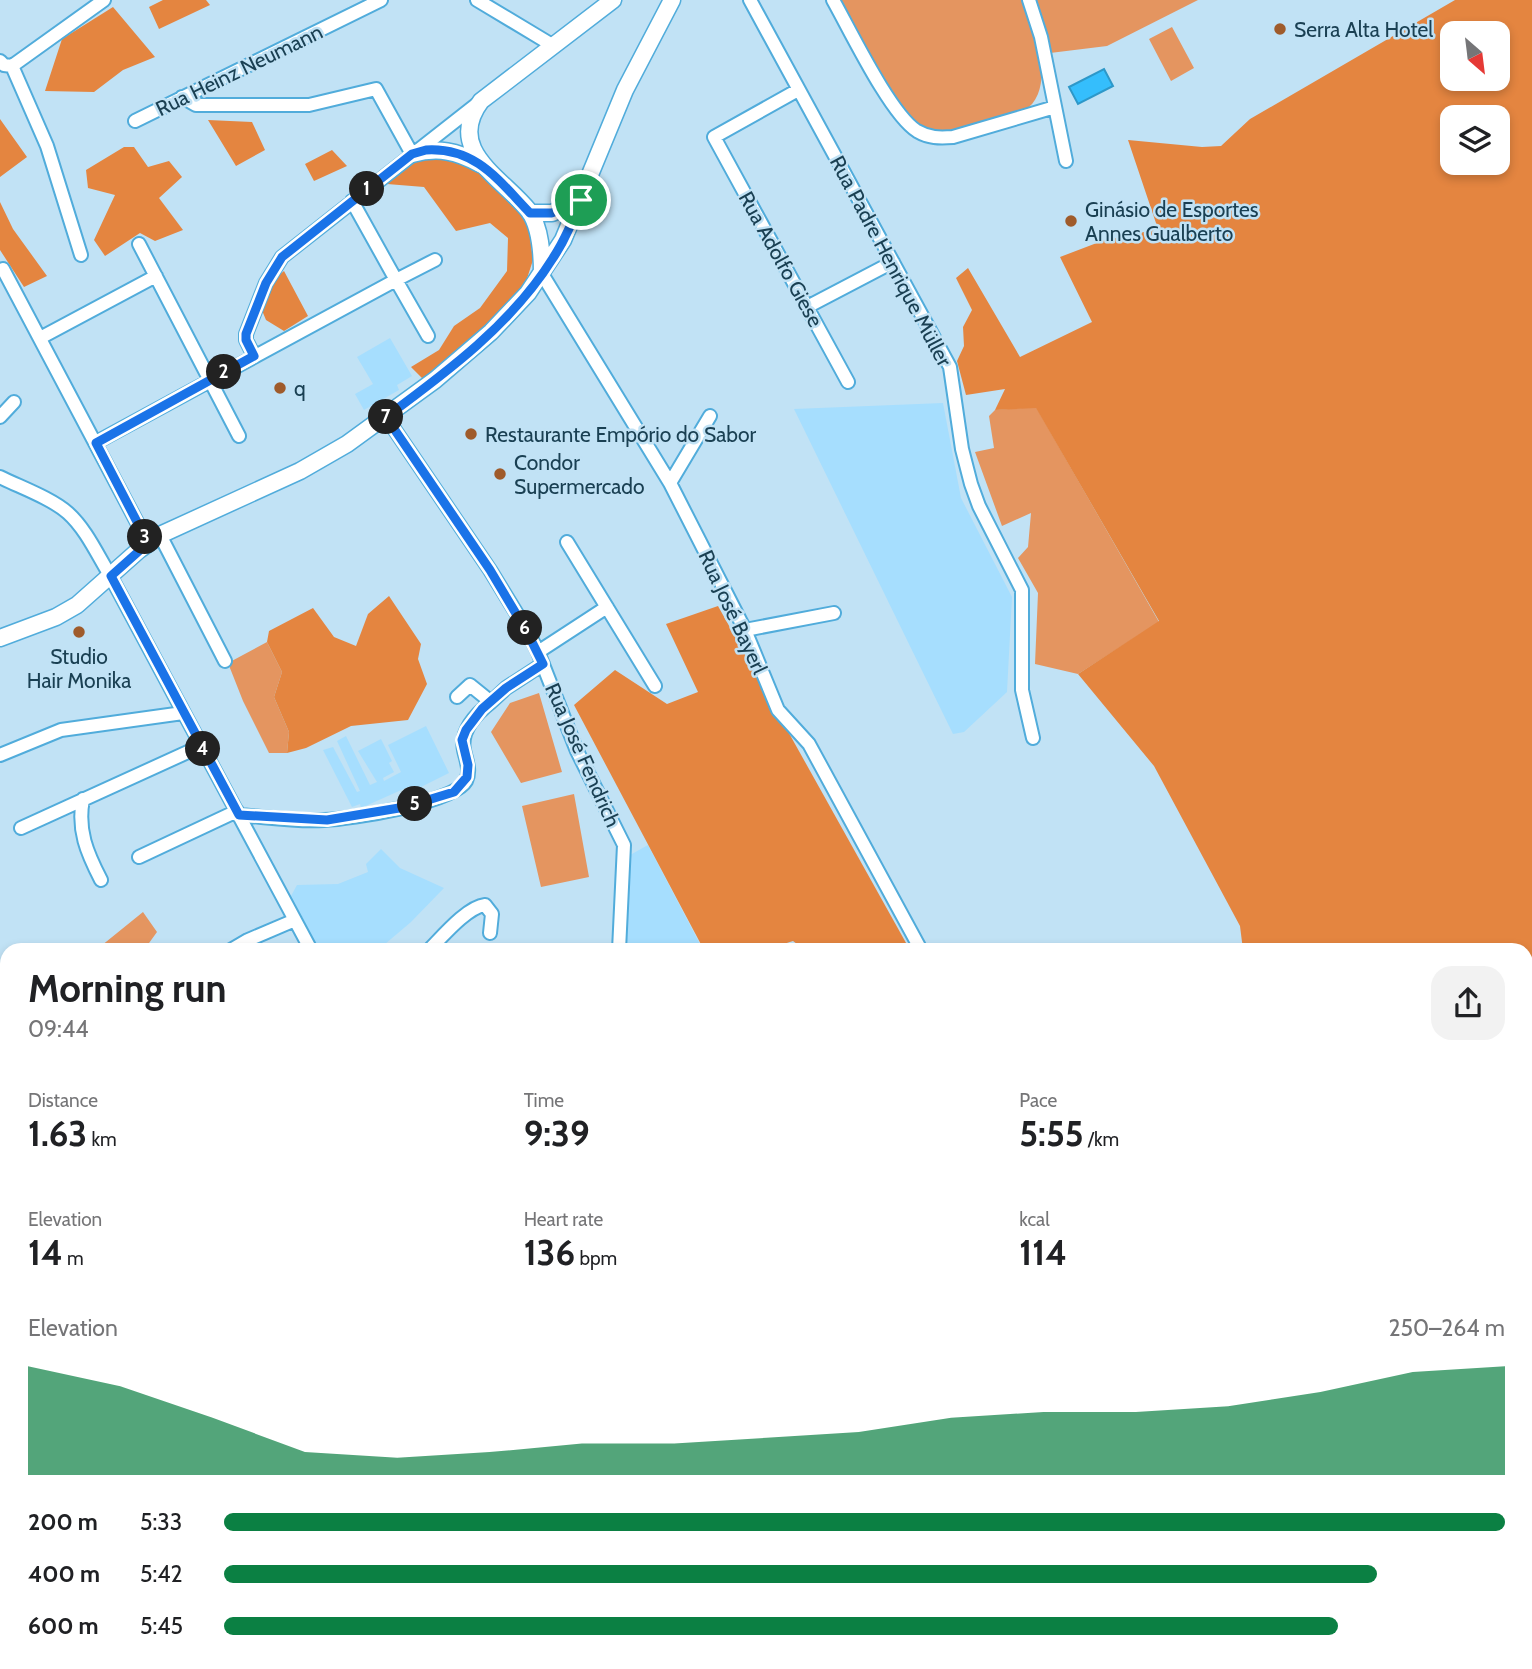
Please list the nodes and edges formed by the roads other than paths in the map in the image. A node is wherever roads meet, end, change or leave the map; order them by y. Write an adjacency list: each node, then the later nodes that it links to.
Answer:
1 (104, 0): 10 (street)
2 (381, 0): 12 (street, Rua Heinz Neumann)
3 (477, 0): 9 (street)
4 (613, 0): 9 (main road)
5 (672, 0): 19 (main road)
6 (750, 0): 11 (street, Rua Padre Henrique Müller)
7 (833, 0): 14 (street)
8 (1029, 0): 14 (street)
9 (552, 45): 13 (main road)
10 (6, 63): 23 (street)
11 (798, 90): 25 (street, Rua Padre Henrique Müller); 30 (street, Rua Adolfo Giese)
12 (182, 97): 15 (street, Rua Heinz Neumann); 16 (street)
13 (481, 101): 16 (street); 18 (main road)
14 (1055, 107): 17 (street)
15 (135, 121)
16 (412, 154): 18 (main road); 20 (street)
17 (1066, 161)
18 (484, 165): 21 (main road)
19 (581, 200): 21 (main road); 27 (main road)
20 (352, 201): 29 (street); 33 (street)
21 (530, 213): 27 (main road)
22 (139, 244): 28 (street)
23 (81, 255)
24 (435, 260): 29 (street)
25 (893, 262): 30 (street); 57 (street, Rua Padre Henrique Müller)
26 (3, 269): 32 (street)
27 (542, 274): 39 (main road); 43 (street, Rua José Bayerl)
28 (156, 276): 32 (street); 34 (street)
29 (396, 281): 31 (street); 33 (street)
30 (807, 307): 35 (street, Rua Adolfo Giese)
31 (428, 336)
32 (40, 338): 41 (street)
33 (254, 356): 34 (street)
34 (210, 381): 40 (street); 41 (street)
35 (848, 382)
36 (14, 402): 37 (street)
37 (0, 416)
38 (710, 416): 43 (street)
39 (386, 417): 44 (main road); 51 (street, Rua José Fendrich)
40 (239, 436)
41 (96, 443): 44 (street)
42 (0, 477): 46 (street)
43 (670, 483): 49 (street, Rua José Bayerl)
44 (154, 539): 46 (main road); 52 (street)
45 (567, 542): 47 (street)
46 (111, 576): 50 (main road); 56 (street)
47 (607, 607): 51 (street); 53 (street)
48 (834, 613): 49 (street)
49 (745, 630): 71 (street, Rua José Bayerl)
50 (0, 638)
51 (540, 658): 55 (street); 70 (street, Rua José Fendrich)
52 (225, 661)
53 (654, 686)
54 (457, 697): 55 (street)
55 (491, 702): 61 (street)
56 (183, 713): 58 (street); 59 (street)
57 (1032, 738)
58 (201, 746): 60 (street); 61 (street)
59 (0, 755)
60 (83, 799): 62 (street); 64 (street)
61 (238, 813): 63 (street); 65 (street)
62 (21, 828)
63 (139, 857)
64 (101, 880)
65 (295, 920): 67 (street); 68 (street)
66 (490, 933): 69 (street)
67 (243, 943)
68 (307, 943)
69 (436, 943)
70 (619, 943)
71 (917, 943)

